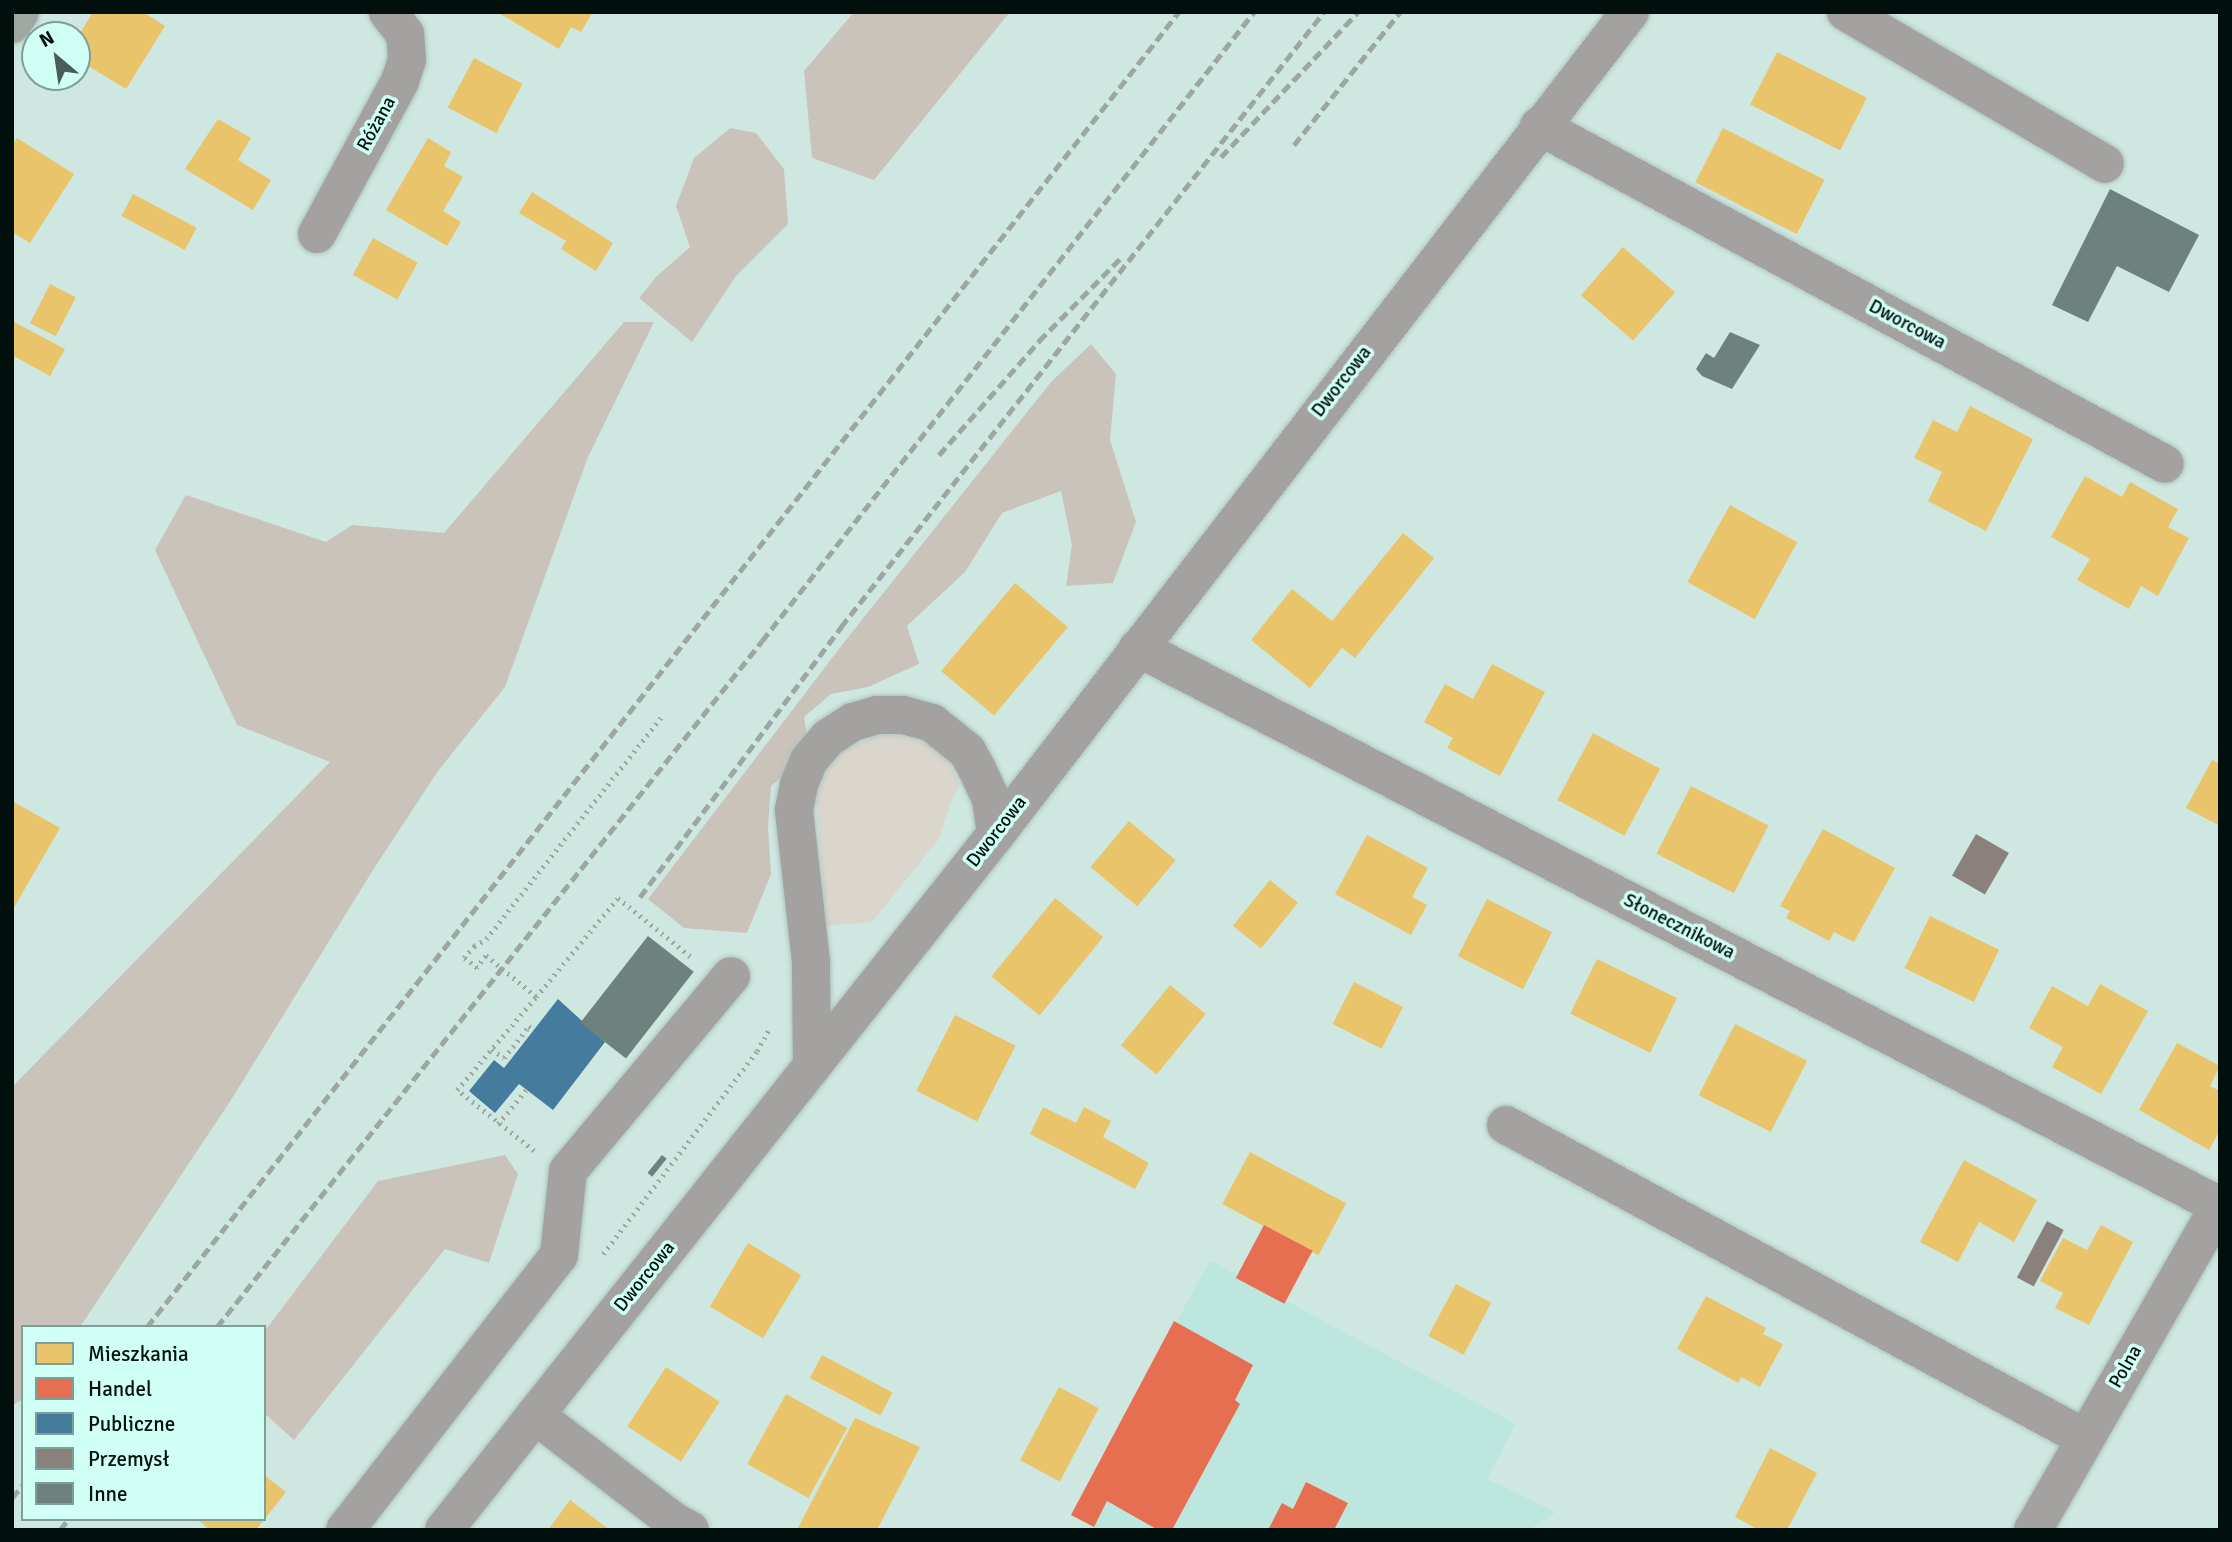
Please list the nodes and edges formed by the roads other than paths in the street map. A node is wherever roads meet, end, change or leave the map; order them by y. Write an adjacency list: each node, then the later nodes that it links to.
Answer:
1 (20, 12): 5 (main road)
2 (388, 12): 8 (street, Różana)
3 (1630, 12): 6 (street, Dworcowa)
4 (1846, 12): 7 (street)
5 (12, 24)
6 (1539, 126): 9 (street, Dworcowa); 10 (street, Dworcowa)
7 (2105, 164)
8 (317, 234)
9 (2165, 464)
10 (1138, 648): 11 (street, Dworcowa); 15 (street, Słonecznikowa)
11 (996, 834): 13 (street, Dworcowa); 13 (street)
12 (728, 979): 18 (street)
13 (811, 1066): 16 (street, Dworcowa)
14 (1506, 1125): 17 (street)
15 (2220, 1205): 17 (street, Polna)
16 (535, 1415): 19 (street, Dworcowa); 20 (street)
17 (2085, 1438): 21 (street, Polna)
18 (345, 1530)
19 (444, 1530)
20 (690, 1530)
21 (2033, 1530)

